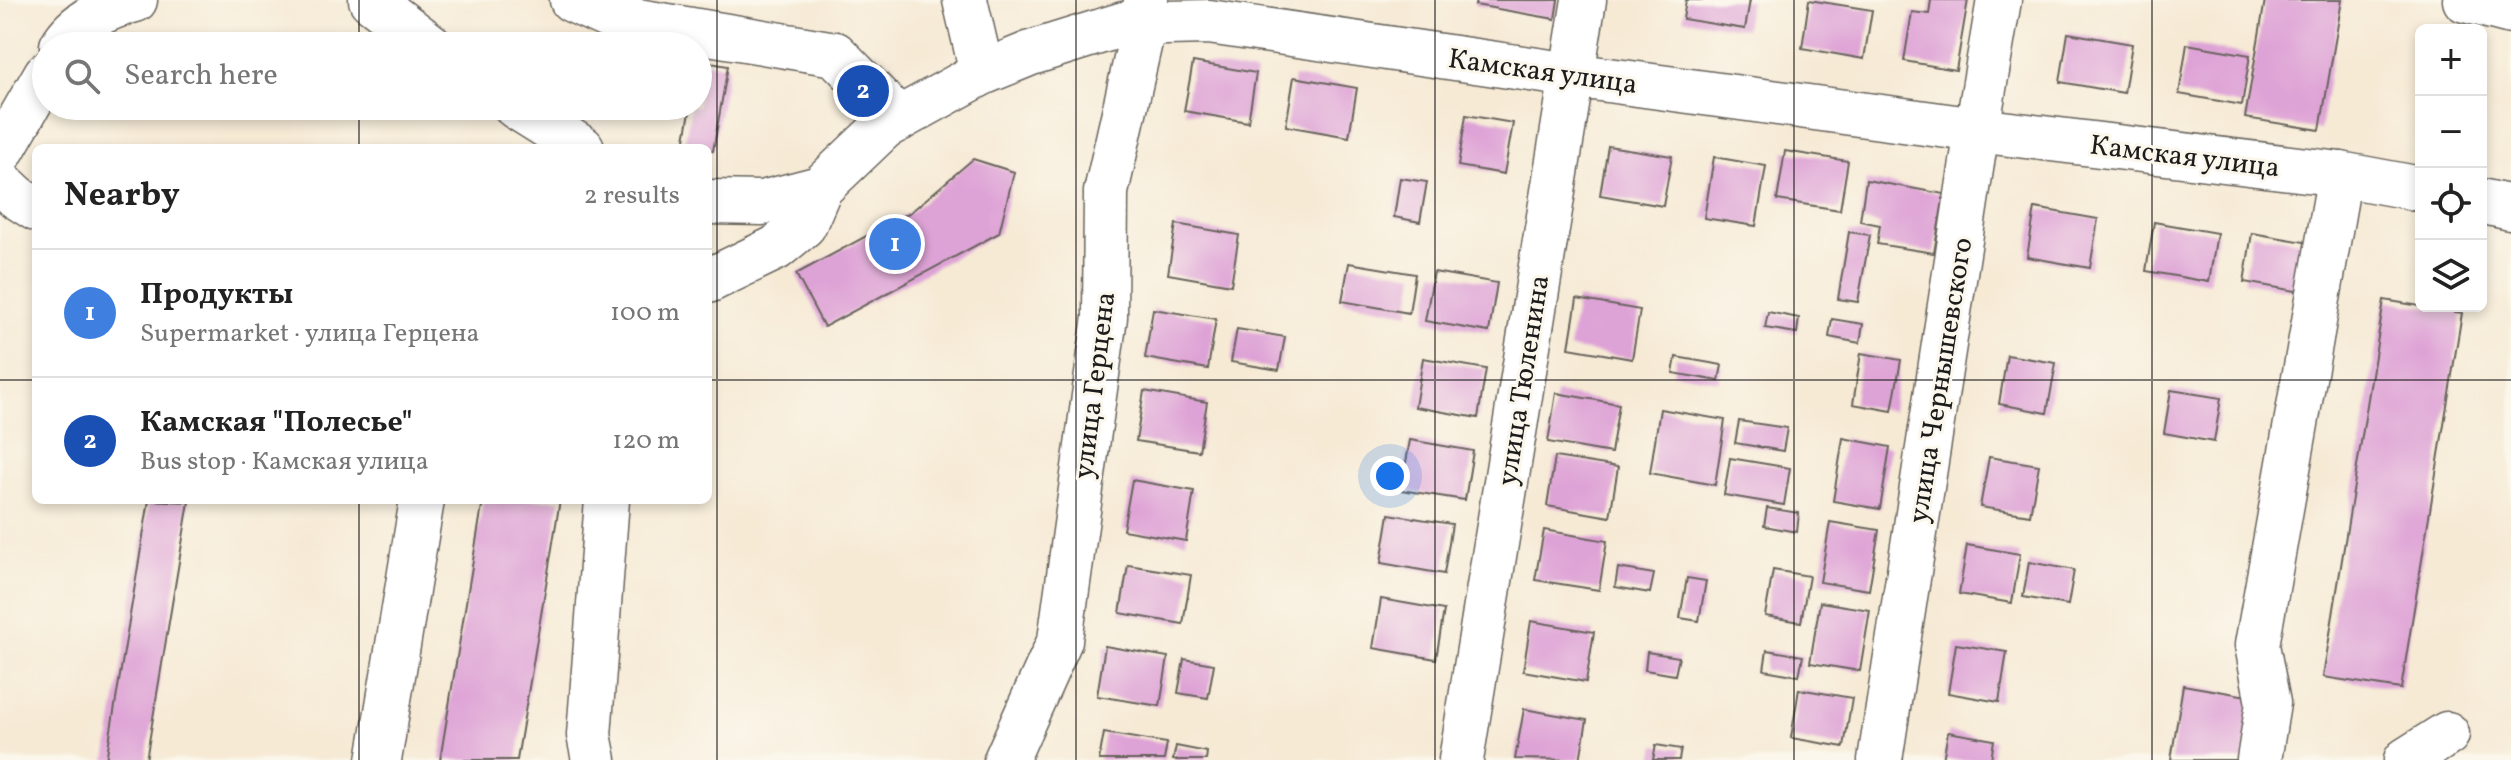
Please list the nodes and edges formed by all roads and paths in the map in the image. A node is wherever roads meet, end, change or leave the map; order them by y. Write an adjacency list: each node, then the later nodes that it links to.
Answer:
1 (135, 0): 10 (street)
2 (371, 0): 11 (street)
3 (572, 0): 12 (street)
4 (965, 0): 14 (street)
5 (1584, 0): 15 (street, улица Тюленина)
6 (1999, 0): 19 (street, улица Чернышевского)
7 (2465, 0): 9 (street)
8 (1145, 12): 14 (street, Камская улица); 15 (street, Камская улица); 34 (street, улица Герцена)
9 (2511, 12)
10 (67, 23)
11 (413, 32)
12 (703, 32)
13 (712, 34): 17 (street)
14 (982, 73): 17 (street, Камская улица)
15 (1571, 75): 19 (street, Камская улица); 35 (street, улица Тюленина)
16 (32, 98): 21 (street)
17 (899, 119): 24 (street, Камская улица)
18 (537, 120): 20 (street)
19 (1977, 130): 22 (street, Камская улица); 36 (street, улица Чернышевского)
20 (576, 144)
21 (0, 154)
22 (2340, 174): 25 (street, Камская улица); 37 (street)
23 (0, 181): 27 (street)
24 (820, 188): 26 (street, Камская улица); 28 (street)
25 (2415, 188)
26 (712, 202)
27 (32, 206)
28 (712, 279)
29 (421, 504): 32 (street)
30 (607, 504): 33 (street)
31 (2447, 734): 38 (street)
32 (379, 760)
33 (594, 760)
34 (1006, 760)
35 (1461, 760)
36 (1880, 760)
37 (2259, 760)
38 (2406, 760)

